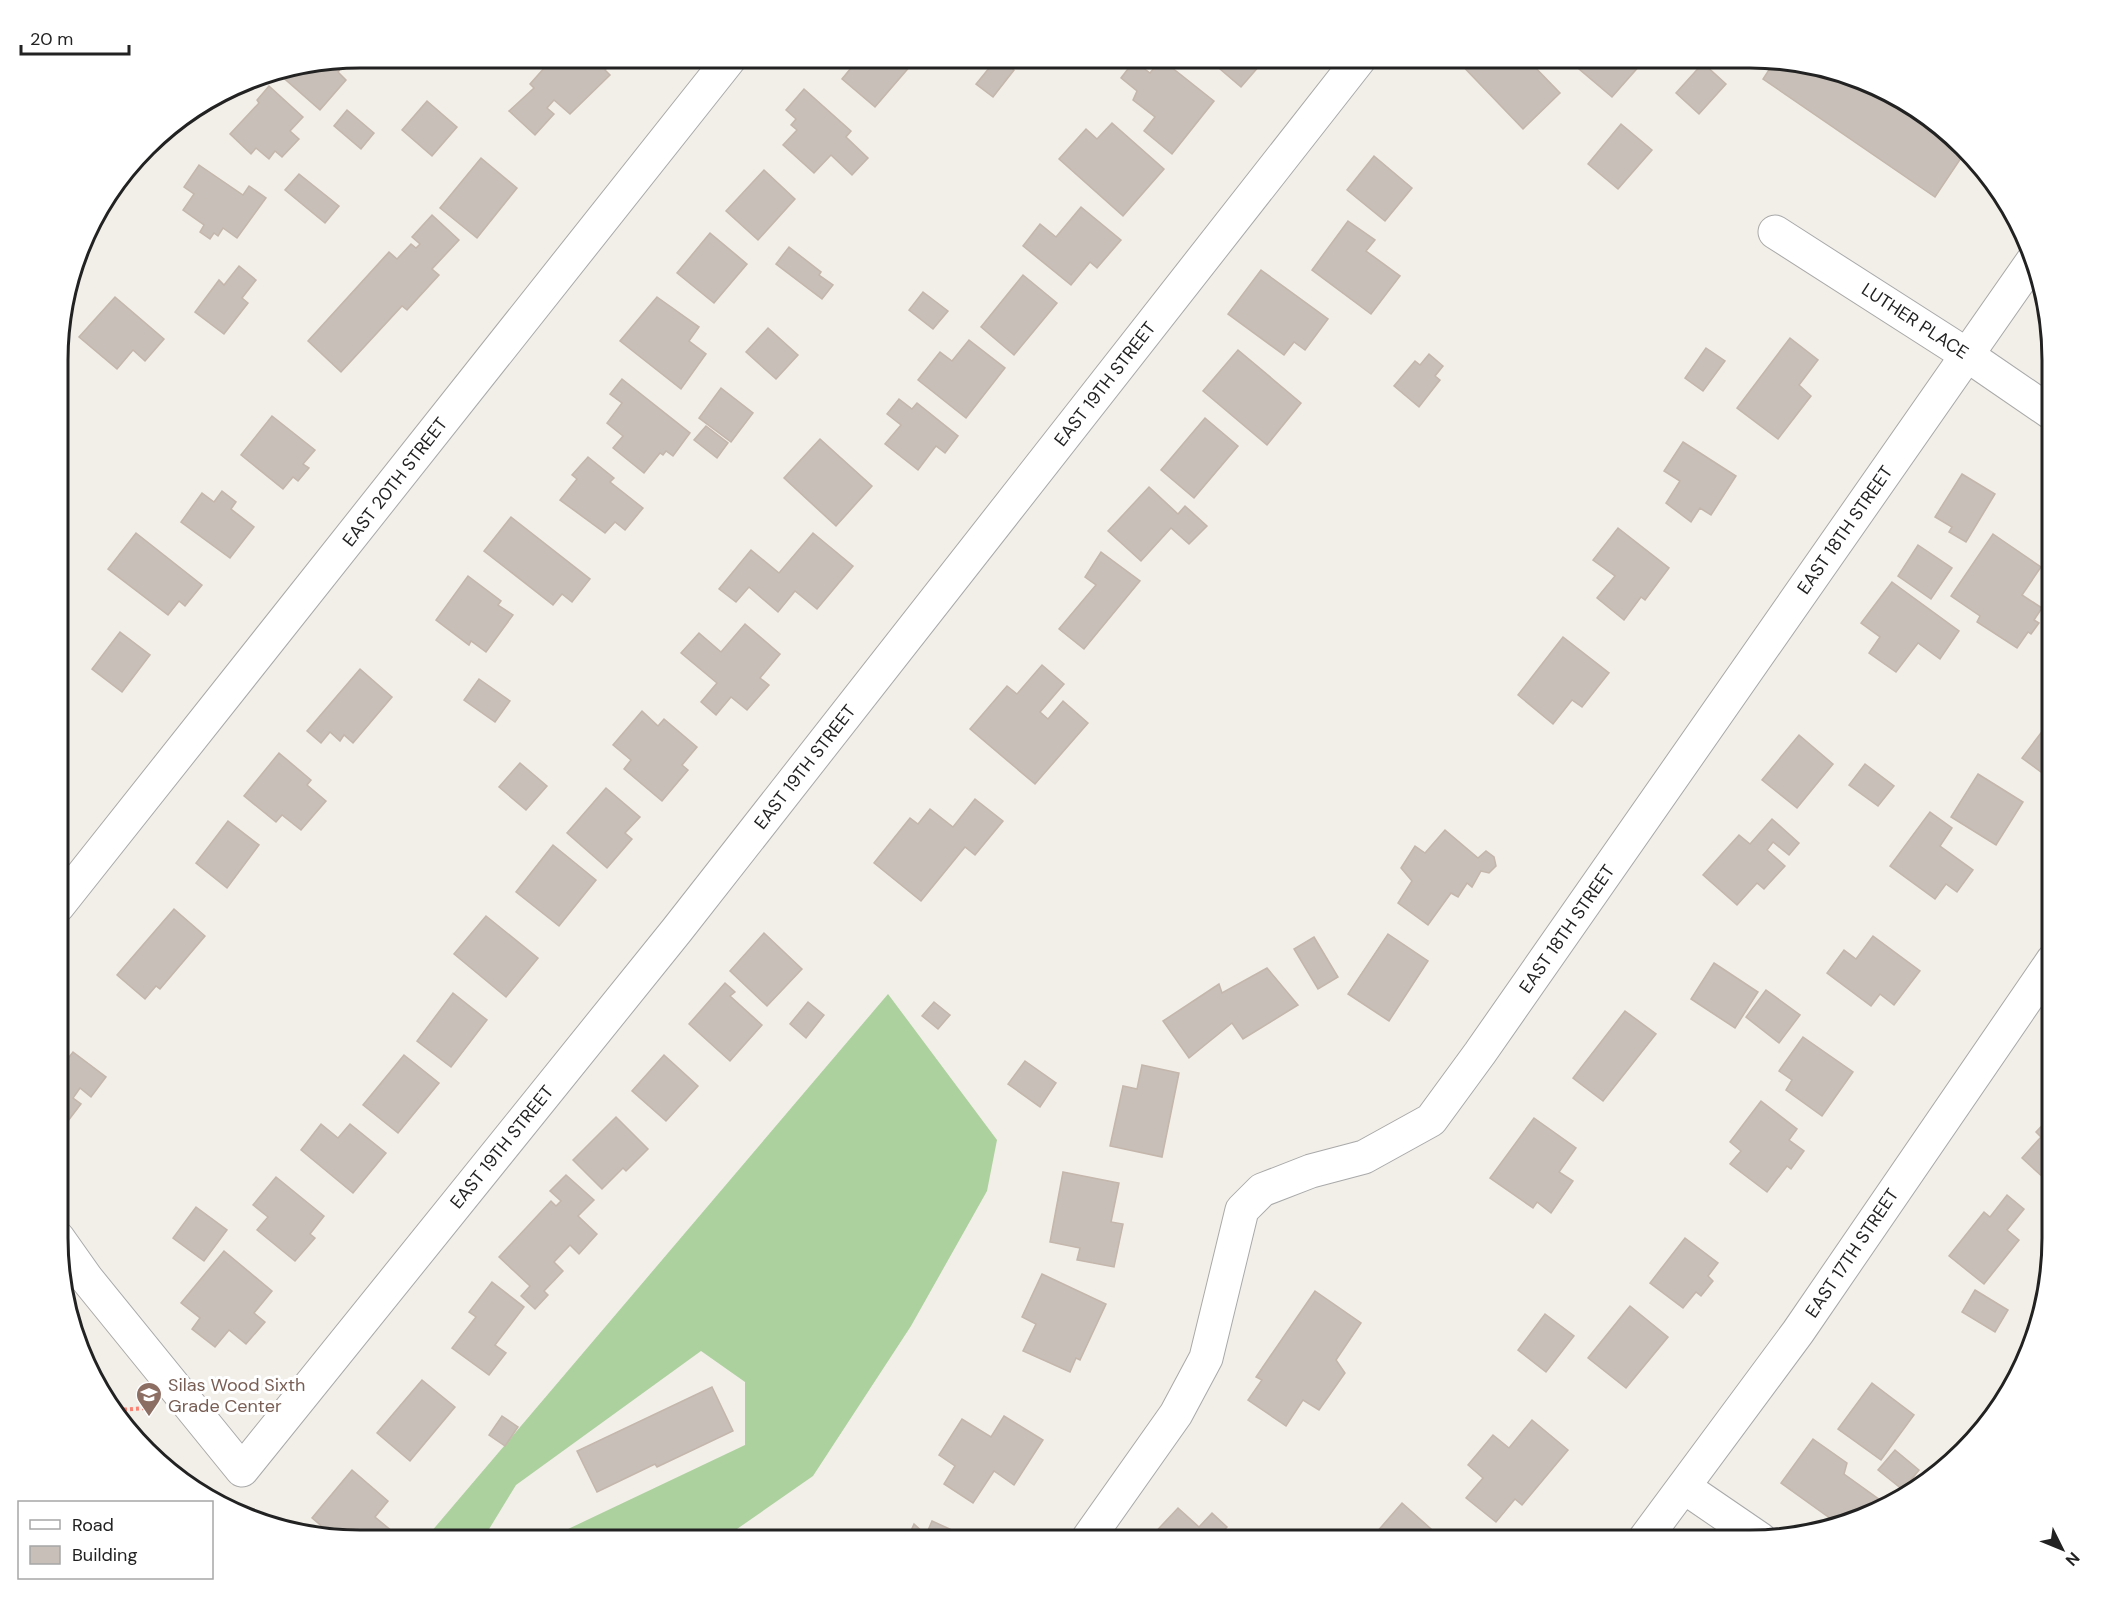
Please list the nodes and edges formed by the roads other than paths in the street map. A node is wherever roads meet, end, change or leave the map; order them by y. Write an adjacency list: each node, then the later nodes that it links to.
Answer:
1 (722, 68): 7 (street, EAST 20TH STREET)
2 (1352, 68): 9 (street, EAST 19TH STREET)
3 (1775, 232): 5 (street, LUTHER PLACE)
4 (2028, 268): 5 (street, EAST 18TH STREET)
5 (1967, 355): 6 (street, LUTHER PLACE); 11 (street, EAST 18TH STREET)
6 (2042, 406)
7 (68, 893)
8 (2042, 976): 10 (street, EAST 17TH STREET)
9 (68, 1252)
10 (1684, 1487): 12 (street, EAST 17TH STREET); 13 (street)
11 (1094, 1530)
12 (1652, 1530)
13 (1747, 1530)

